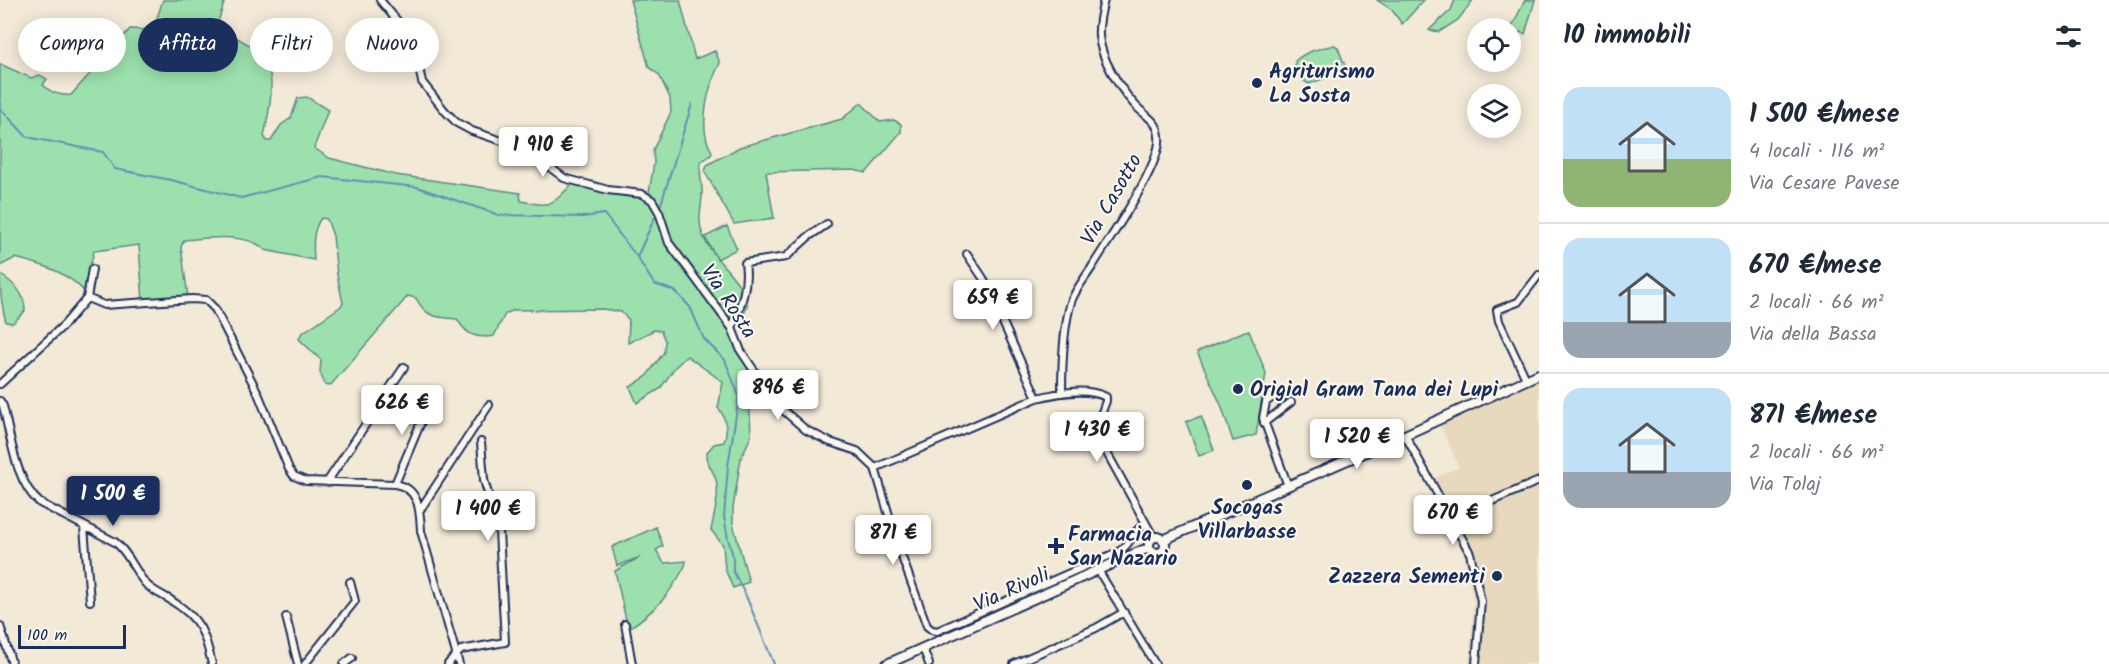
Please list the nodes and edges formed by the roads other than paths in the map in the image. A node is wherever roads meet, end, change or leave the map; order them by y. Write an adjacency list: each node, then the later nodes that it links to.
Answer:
1 (380, 0): 8 (street, Via Rosta)
2 (1104, 0): 14 (street, Via Casotto)
3 (827, 224): 8 (street)
4 (967, 254): 16 (street)
5 (92, 268): 7 (street)
6 (1539, 275): 11 (street)
7 (87, 298): 12 (street); 25 (street)
8 (732, 328): 23 (street, Via Rosta)
9 (405, 367): 25 (street)
10 (1539, 374): 11 (street, Via Rivoli)
11 (1526, 379): 21 (street, Via Rivoli)
12 (0, 384)
13 (1280, 392): 20 (street)
14 (1062, 393): 16 (street); 30 (street)
15 (431, 398): 26 (street)
16 (1037, 398): 23 (street)
17 (0, 400): 31 (street)
18 (1291, 402): 20 (street)
19 (489, 405): 28 (street)
20 (1264, 423): 27 (street)
21 (1404, 435): 27 (street, Via Rivoli); 29 (street)
22 (481, 442): 43 (street)
23 (875, 468): 30 (street)
24 (1539, 481): 29 (street)
25 (327, 482): 26 (street)
26 (395, 484): 28 (street)
27 (1288, 486): 33 (street, Via Rivoli)
28 (420, 510): 43 (street)
29 (1452, 518): 57 (street)
30 (1146, 524): 32 (street)
31 (84, 527): 37 (street); 46 (street)
32 (1154, 538): 33 (street); 34 (street)
33 (1164, 540): 34 (street, Via Rivoli)
34 (1150, 549): 35 (street, Via Rivoli)
35 (1098, 570): 38 (street); 42 (street, Via Rivoli)
36 (350, 582): 48 (street)
37 (90, 601)
38 (1124, 612): 55 (street); 56 (street)
39 (286, 617): 47 (street)
40 (625, 624): 52 (street)
41 (1, 630): 45 (street)
42 (922, 648): 53 (street, Via Rivoli); 54 (street)
43 (457, 656): 50 (street); 51 (street)
44 (352, 658): 49 (street)
45 (12, 664)
46 (212, 664)
47 (298, 664)
48 (305, 664)
49 (344, 664)
50 (448, 664)
51 (459, 664)
52 (632, 664)
53 (887, 664)
54 (930, 664)
55 (1014, 664)
56 (1155, 664)
57 (1476, 664)

